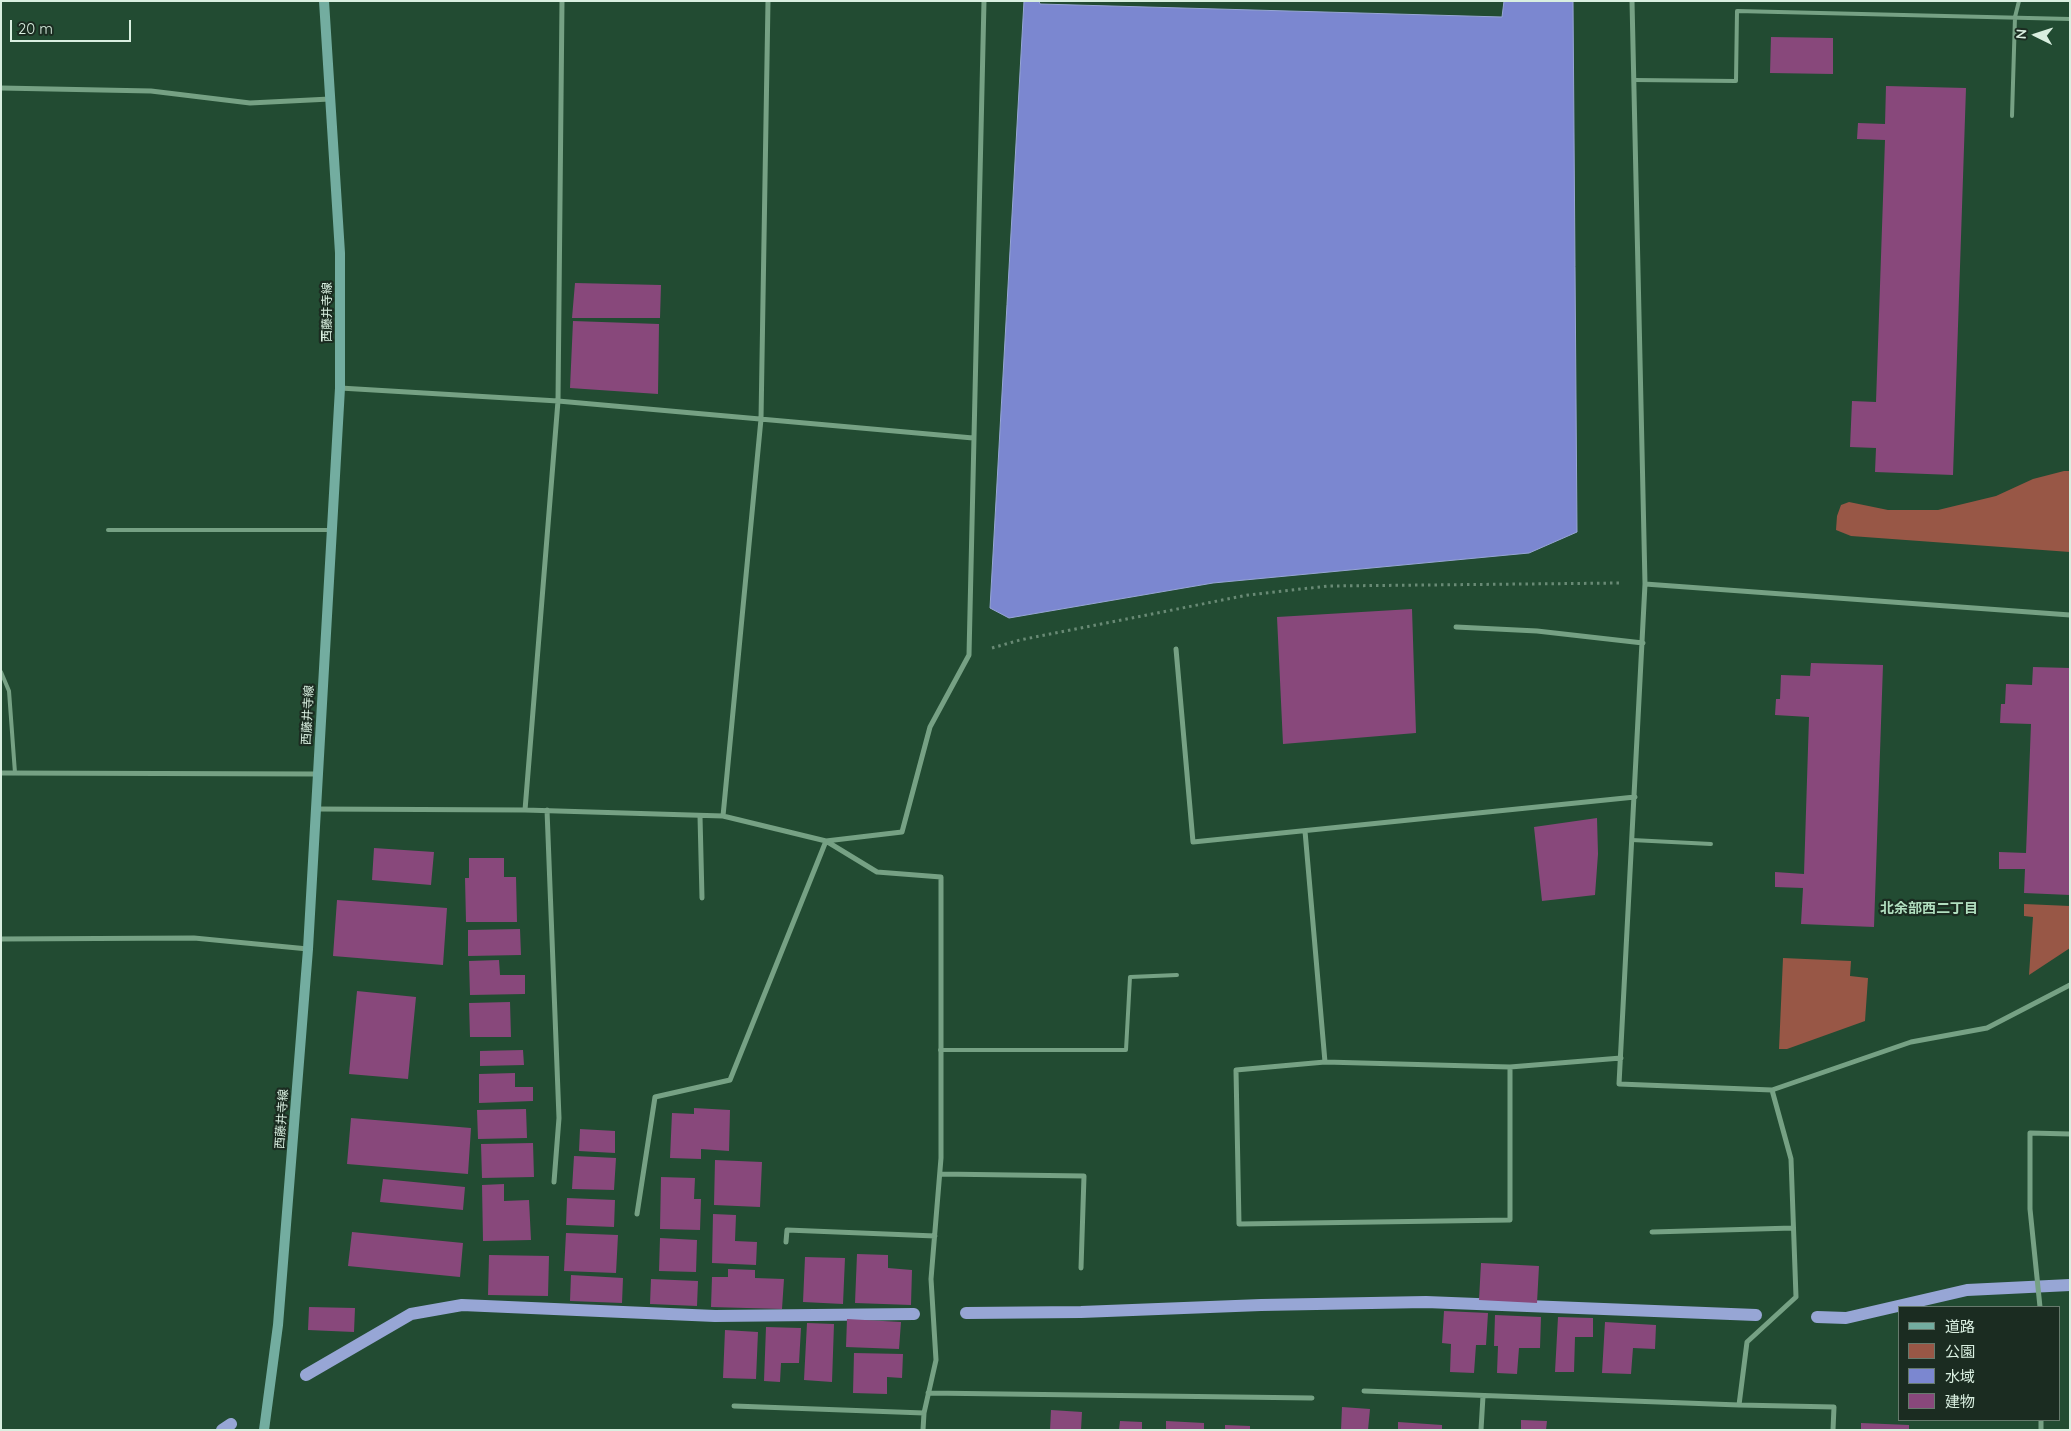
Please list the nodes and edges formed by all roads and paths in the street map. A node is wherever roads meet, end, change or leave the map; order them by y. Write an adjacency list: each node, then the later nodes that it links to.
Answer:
1 (324, 1): 11 (main road, 西藤井寺線)
2 (562, 1): 14 (street)
3 (768, 1): 15 (street)
4 (984, 1): 16 (street)
5 (1632, 1): 9 (street)
6 (2019, 1): 7 (lane)
7 (2015, 18): 8 (lane); 9 (lane); 12 (lane)
8 (2070, 18)
9 (1634, 80): 19 (street)
10 (1, 88): 11 (street)
11 (331, 99): 13 (main road, 西藤井寺線)
12 (2012, 116)
13 (340, 388): 14 (street); 18 (main road, 西藤井寺線)
14 (558, 401): 15 (street); 31 (street)
15 (761, 419): 16 (street); 34 (street)
16 (973, 438): 24 (street)
17 (108, 530): 18 (lane)
18 (331, 530): 28 (main road, 西藤井寺線)
19 (1646, 584): 20 (street); 22 (street); 24 (path)
20 (2070, 615)
21 (1456, 628): 22 (street)
22 (1643, 643): 29 (street)
23 (1176, 649): 35 (street)
24 (969, 655): 37 (street)
25 (1, 672): 27 (lane)
26 (1, 773): 27 (street)
27 (15, 773): 28 (street)
28 (317, 774): 30 (main road, 西藤井寺線)
29 (1635, 797): 35 (street); 36 (street)
30 (315, 809): 31 (street); 41 (main road, 西藤井寺線)
31 (524, 810): 32 (street)
32 (547, 810): 33 (street); 51 (street)
33 (700, 816): 34 (street); 39 (street)
34 (723, 816): 37 (street)
35 (1306, 831): 46 (street)
36 (1632, 840): 38 (lane); 45 (street)
37 (826, 841): 44 (street); 52 (street)
38 (1711, 844)
39 (702, 898)
40 (1, 939): 41 (street)
41 (308, 949): 66 (main road, 西藤井寺線)
42 (1177, 976): 44 (lane)
43 (2070, 985): 48 (street)
44 (940, 1050): 50 (street)
45 (1621, 1058): 47 (street); 48 (street)
46 (1325, 1062): 47 (street); 47 (street)
47 (1510, 1066)
48 (1772, 1090): 53 (street)
49 (2070, 1134): 58 (street)
50 (940, 1174): 55 (street); 57 (street)
51 (554, 1182)
52 (637, 1214)
53 (1793, 1228): 54 (street); 63 (street)
54 (1652, 1232)
55 (935, 1236): 56 (street); 60 (street)
56 (786, 1242)
57 (1081, 1268)
58 (2040, 1306)
59 (1364, 1390): 61 (street)
60 (928, 1393): 62 (street); 65 (street)
61 (1483, 1396): 63 (street); 68 (street)
62 (1312, 1398)
63 (1739, 1405): 69 (street)
64 (734, 1406): 65 (street)
65 (924, 1413): 67 (street)
66 (264, 1430)
67 (923, 1430)
68 (1481, 1430)
69 (1833, 1430)

